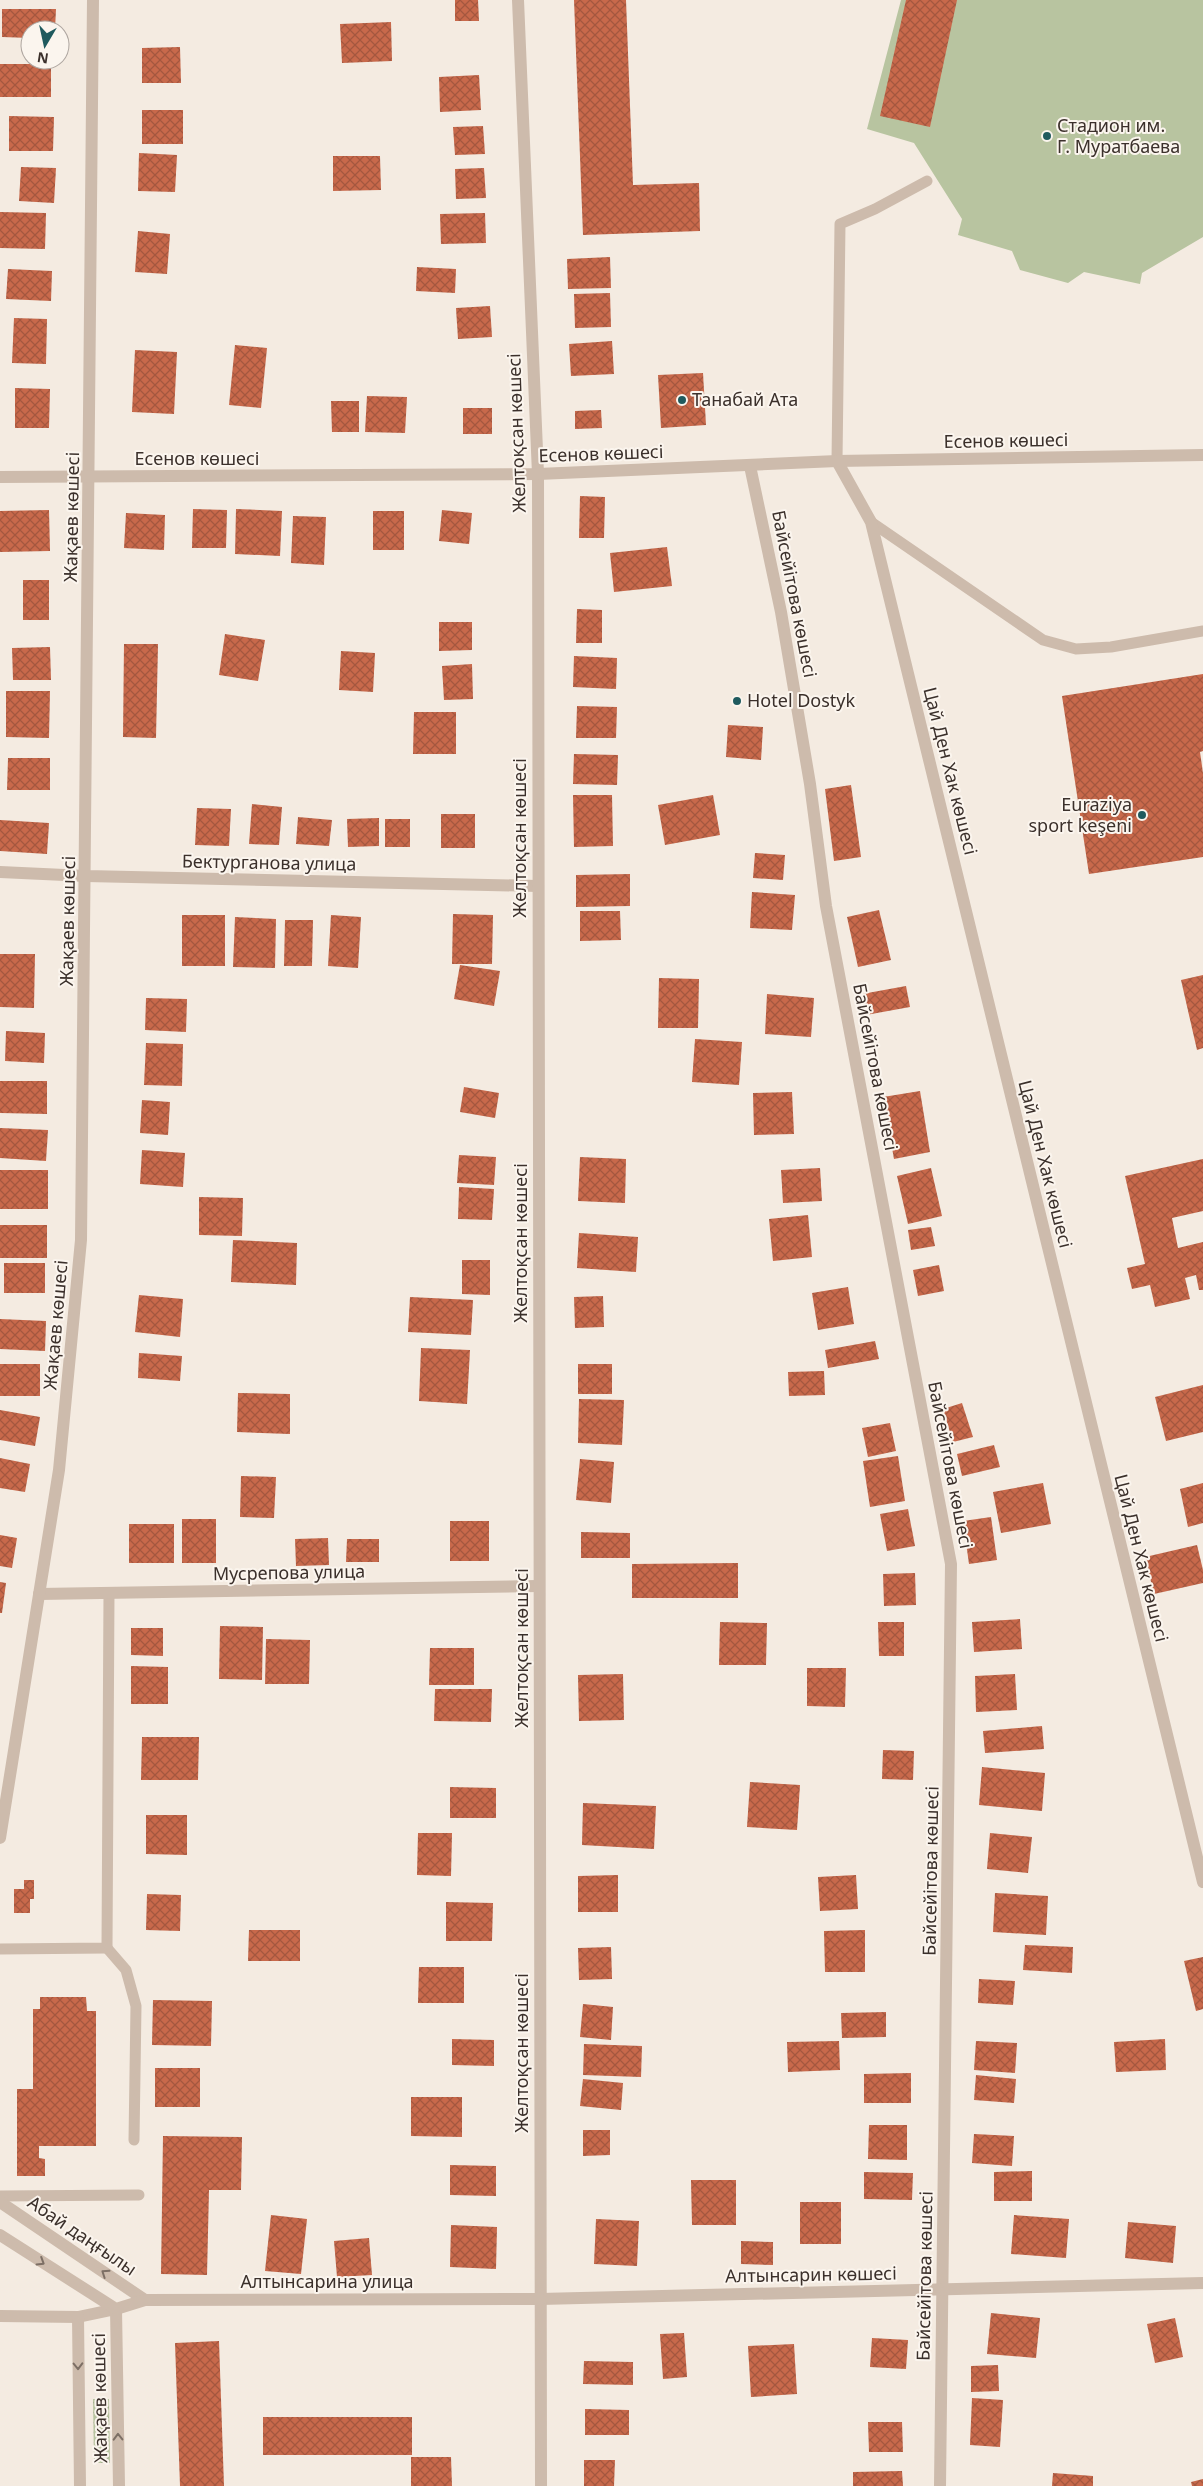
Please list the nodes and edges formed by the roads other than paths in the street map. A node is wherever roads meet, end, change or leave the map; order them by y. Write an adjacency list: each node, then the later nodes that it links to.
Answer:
1 (93, 0): 9 (street, Жақаев көшесі)
2 (518, 0): 7 (street, Желтоқсан көшесі)
3 (927, 181): 5 (lane)
4 (1203, 455): 5 (street, Есенов көшесі)
5 (838, 461): 6 (street, Есенов көшесі); 10 (street, Цай Ден Хак көшесі)
6 (750, 466): 7 (street, Есенов көшесі); 29 (street, Байсейітова көшесі)
7 (538, 474): 9 (street, Есенов көшесі); 14 (street, Желтоқсан көшесі)
8 (0, 477): 9 (street, Есенов көшесі)
9 (90, 477): 13 (street, Жақаев көшесі)
10 (871, 522): 11 (lane); 20 (street, Цай Ден Хак көшесі)
11 (1203, 631)
12 (0, 872): 13 (street, Бектурганова улица)
13 (86, 876): 14 (street, Бектурганова улица); 17 (street, Жақаев көшесі)
14 (538, 886): 15 (street, Желтоқсан көшесі)
15 (539, 1586): 16 (street, Мусрепова улица); 30 (street, Желтоқсан көшесі)
16 (110, 1593): 17 (street, Мусрепова улица); 21 (lane)
17 (39, 1594): 18 (street, Жақаев көшесі)
18 (2, 1818): 19 (street, Жақаев көшесі)
19 (0, 1838)
20 (1203, 1882)
21 (108, 1948): 22 (lane); 23 (lane)
22 (0, 1949)
23 (134, 2140)
24 (139, 2194): 25 (lane)
25 (0, 2196)
26 (0, 2202): 31 (street, Абай даңғылы, one-way to 26)
27 (0, 2235): 32 (street, one-way to 32)
28 (1203, 2283): 29 (street, Алтынсарин көшесі)
29 (942, 2289): 30 (street, Алтынсарин көшесі); 38 (street, Байсейітова көшесі)
30 (540, 2299): 31 (street, Алтынсарина улица); 37 (street, Желтоқсан көшесі)
31 (145, 2300): 32 (street, Алтынсарина улица)
32 (116, 2309): 34 (street); 36 (street, Жақаев көшесі, one-way to 32)
33 (0, 2316): 34 (street)
34 (78, 2317): 35 (street, Жақаев көшесі, one-way to 35)
35 (80, 2486)
36 (119, 2486)
37 (541, 2486)
38 (940, 2486)

